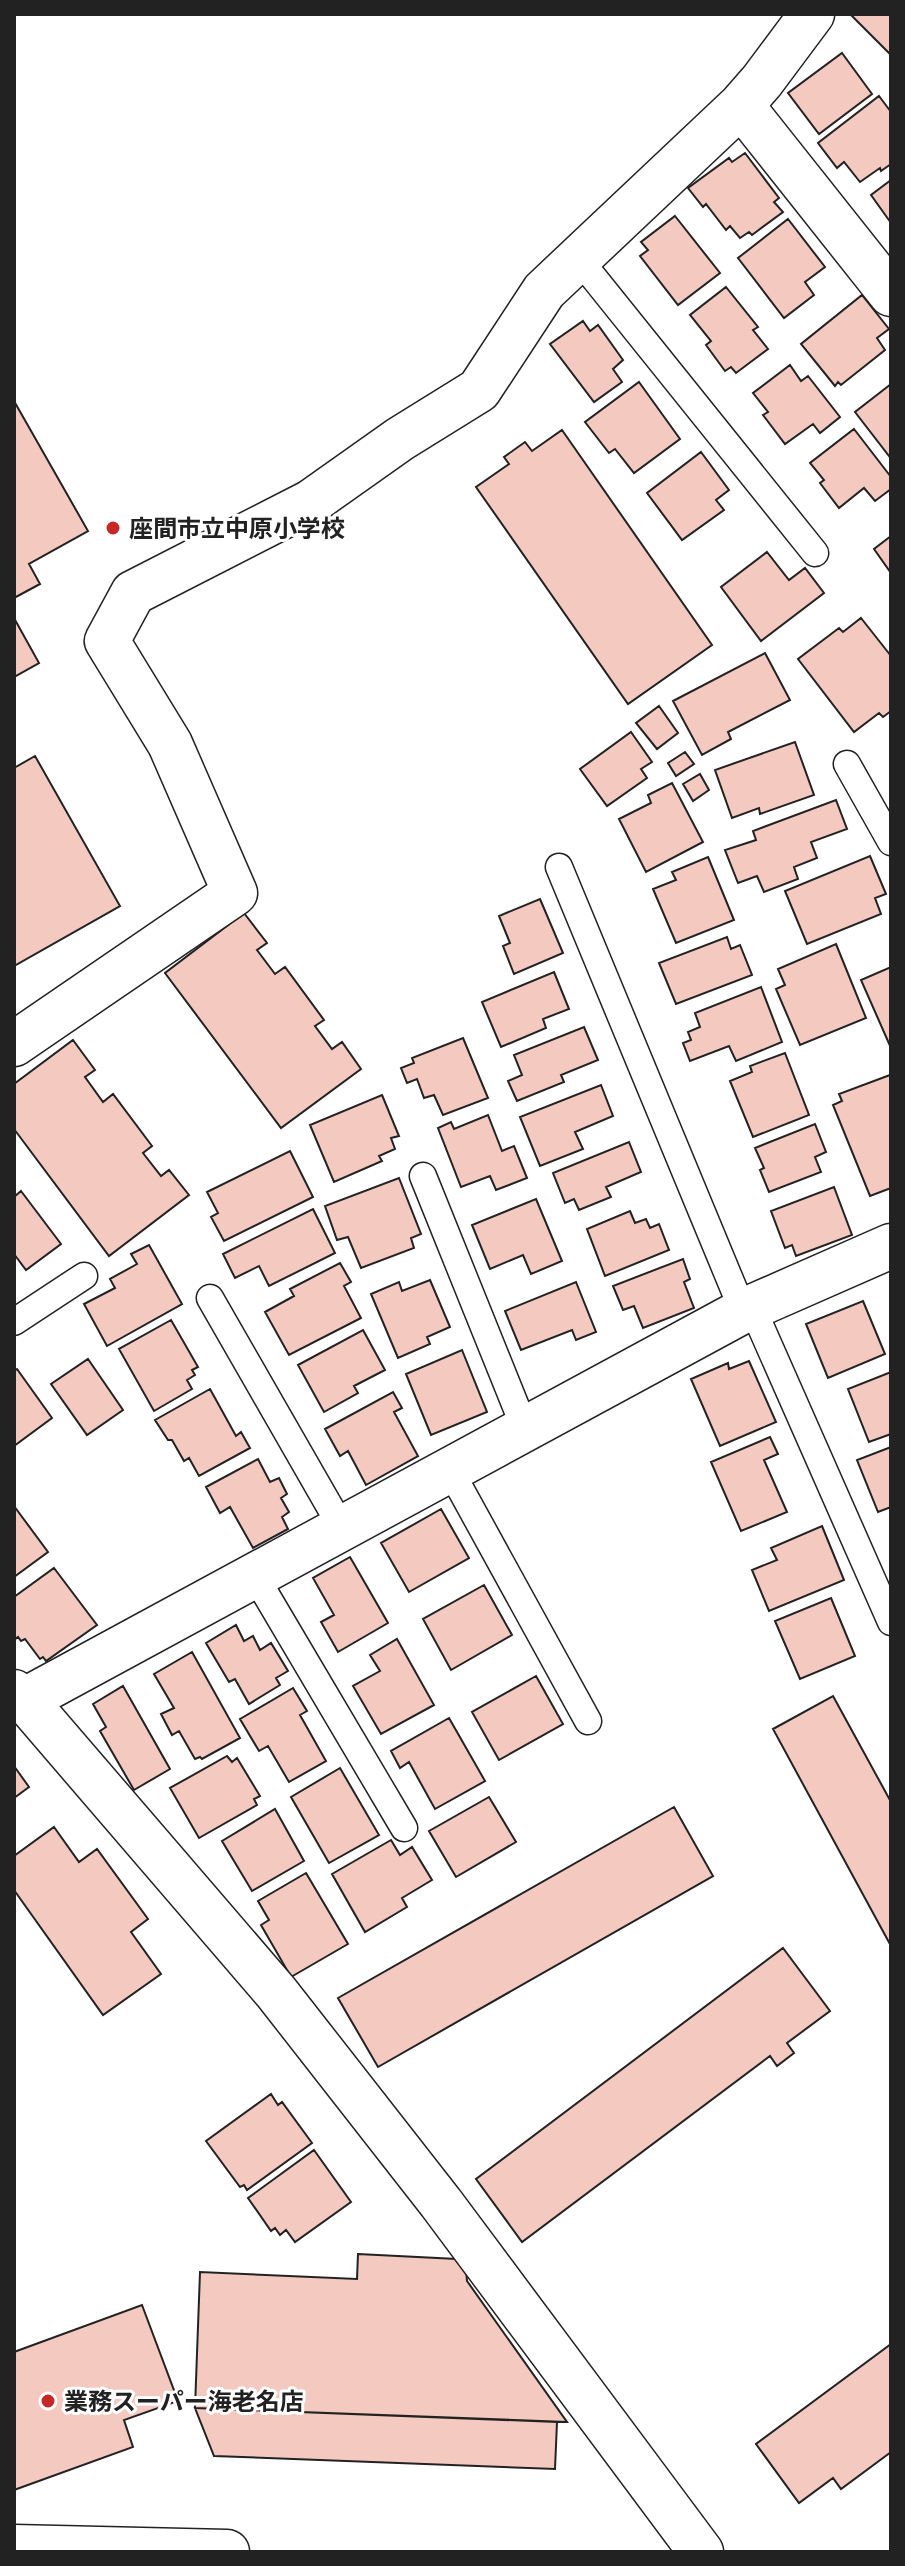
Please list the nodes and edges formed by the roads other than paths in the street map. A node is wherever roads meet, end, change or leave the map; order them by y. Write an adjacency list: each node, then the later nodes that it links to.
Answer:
1 (812, 14): 2 (street)
2 (741, 105): 3 (street); 4 (street)
3 (578, 258): 5 (lane); 9 (street)
4 (891, 294)
5 (815, 553)
6 (847, 764): 7 (lane)
7 (891, 842)
8 (559, 867): 14 (lane)
9 (14, 1044)
10 (423, 1176): 16 (lane)
11 (889, 1253): 14 (street)
12 (84, 1276): 15 (lane)
13 (210, 1298): 18 (lane)
14 (747, 1309): 16 (street); 20 (lane)
15 (14, 1322)
16 (525, 1429): 17 (street)
17 (450, 1470): 18 (street); 22 (lane)
18 (342, 1528): 19 (street)
19 (255, 1576): 21 (street); 23 (lane)
20 (891, 1622)
21 (19, 1696): 26 (street)
22 (588, 1721)
23 (404, 1828)
24 (14, 2547): 25 (street)
25 (227, 2552)
26 (701, 2552)

